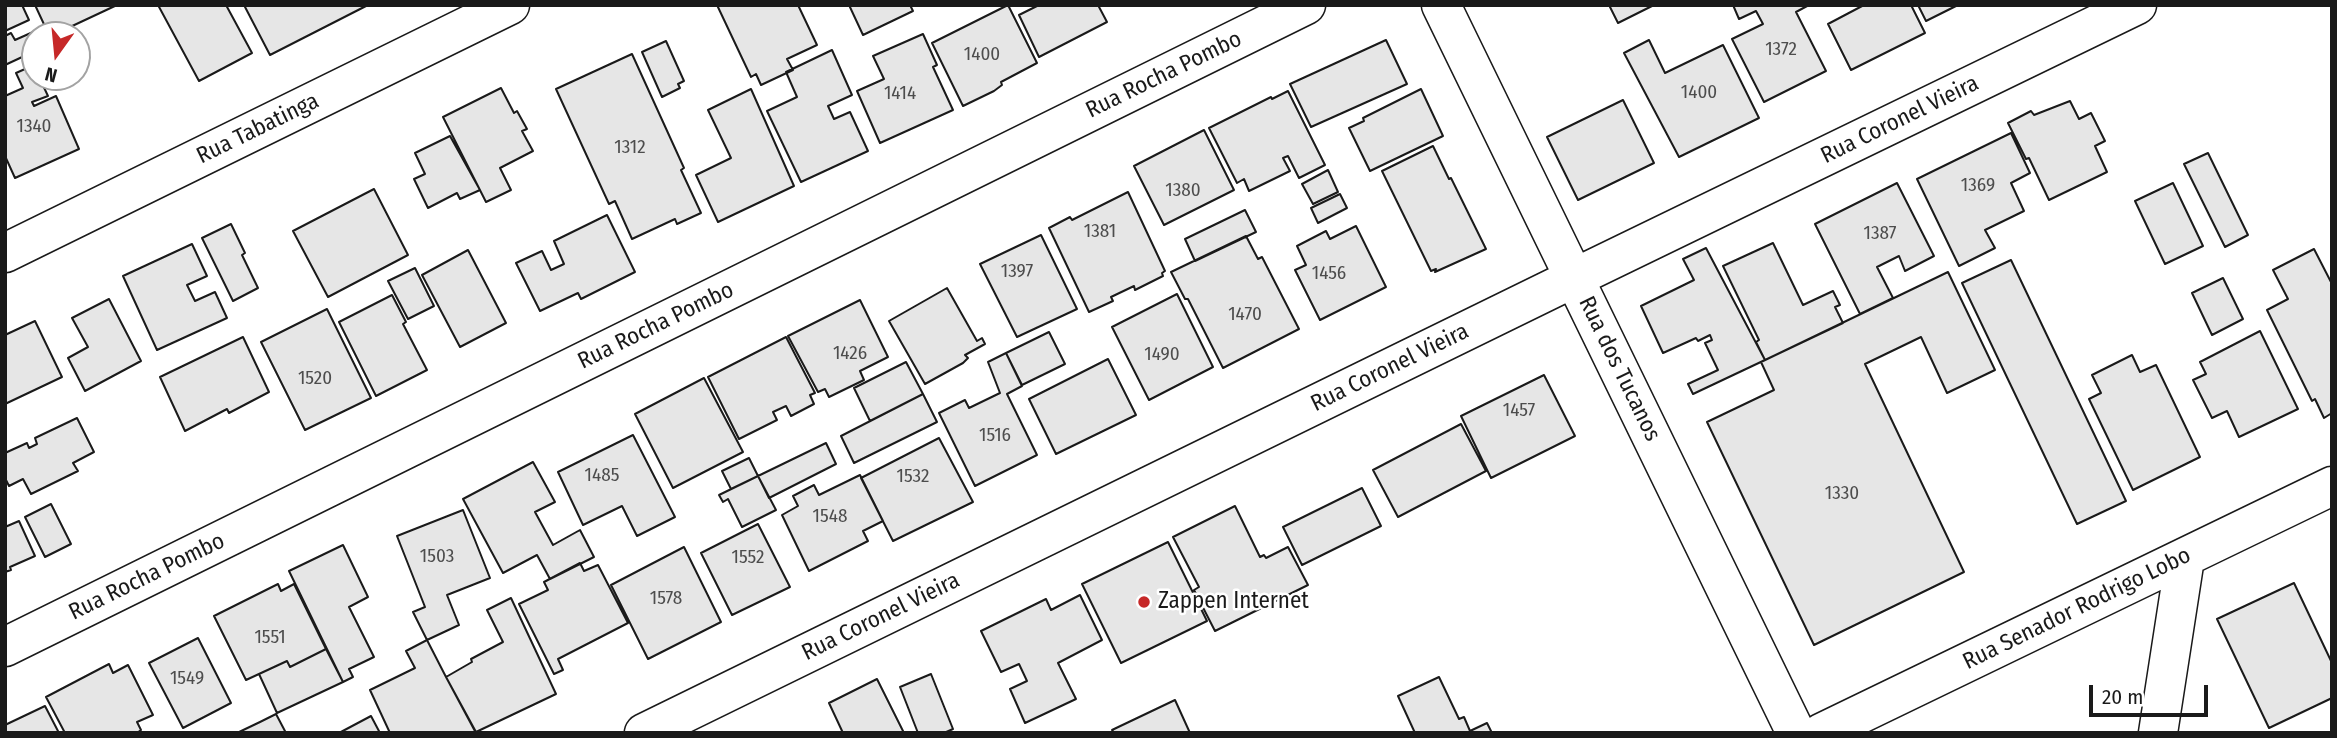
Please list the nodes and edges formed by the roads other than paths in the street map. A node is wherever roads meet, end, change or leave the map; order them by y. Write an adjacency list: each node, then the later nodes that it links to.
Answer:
1 (510, 5): 5 (street, Rua Tabatinga)
2 (1307, 5): 9 (street, Rua Rocha Pombo)
3 (1441, 5): 6 (street, Rua dos Tucanos)
4 (2137, 5): 6 (street, Rua Coronel Vieira)
5 (5, 253)
6 (1574, 278): 10 (street, Rua Coronel Vieira); 11 (street, Rua dos Tucanos)
7 (2332, 486): 8 (street, Rua Senador Rodrigo Lobo)
8 (2185, 558): 12 (street, Rua Senador Rodrigo Lobo); 13 (street)
9 (5, 647)
10 (644, 733)
11 (1796, 733)
12 (1821, 733)
13 (2158, 733)

